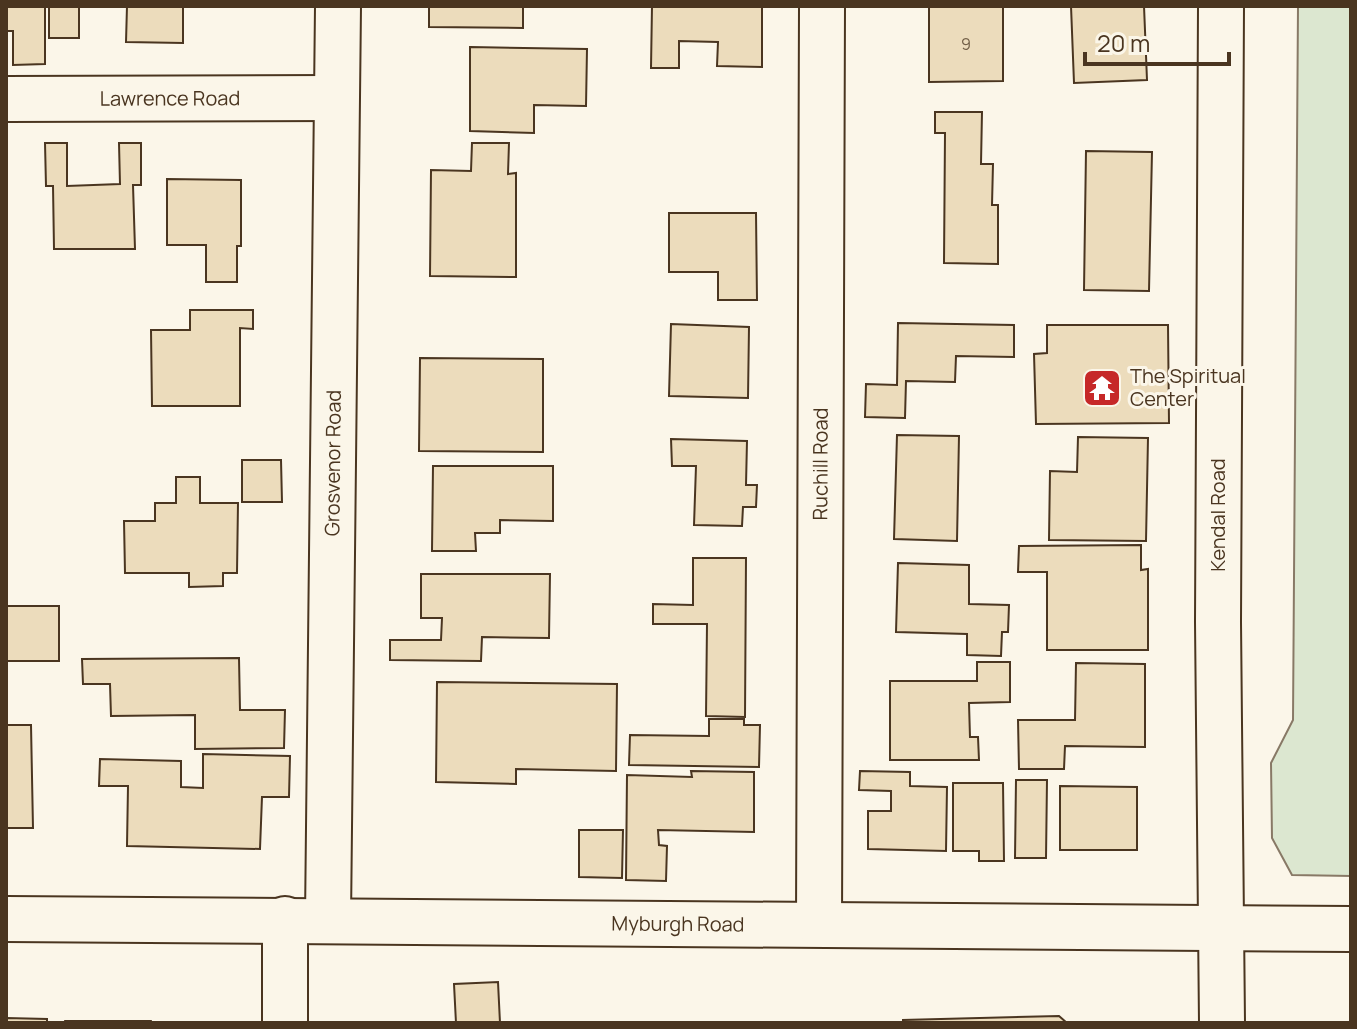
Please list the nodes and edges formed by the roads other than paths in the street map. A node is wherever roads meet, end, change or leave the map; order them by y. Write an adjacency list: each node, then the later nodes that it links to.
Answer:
1 (338, 6): 4 (street, Grosvenor Road)
2 (822, 6): 9 (street, Ruchill Road)
3 (1221, 6): 10 (street, Kendal Road)
4 (335, 98): 5 (street, Lawrence Road); 8 (street, Grosvenor Road)
5 (6, 99)
6 (6, 919): 7 (street, Myburgh Road)
7 (285, 919): 8 (street, Myburgh Road); 12 (street)
8 (328, 919): 9 (street, Myburgh Road)
9 (819, 924): 10 (street, Myburgh Road)
10 (1221, 928): 11 (street, Myburgh Road); 13 (street, Kendal Road)
11 (1351, 929)
12 (285, 1023)
13 (1222, 1023)

